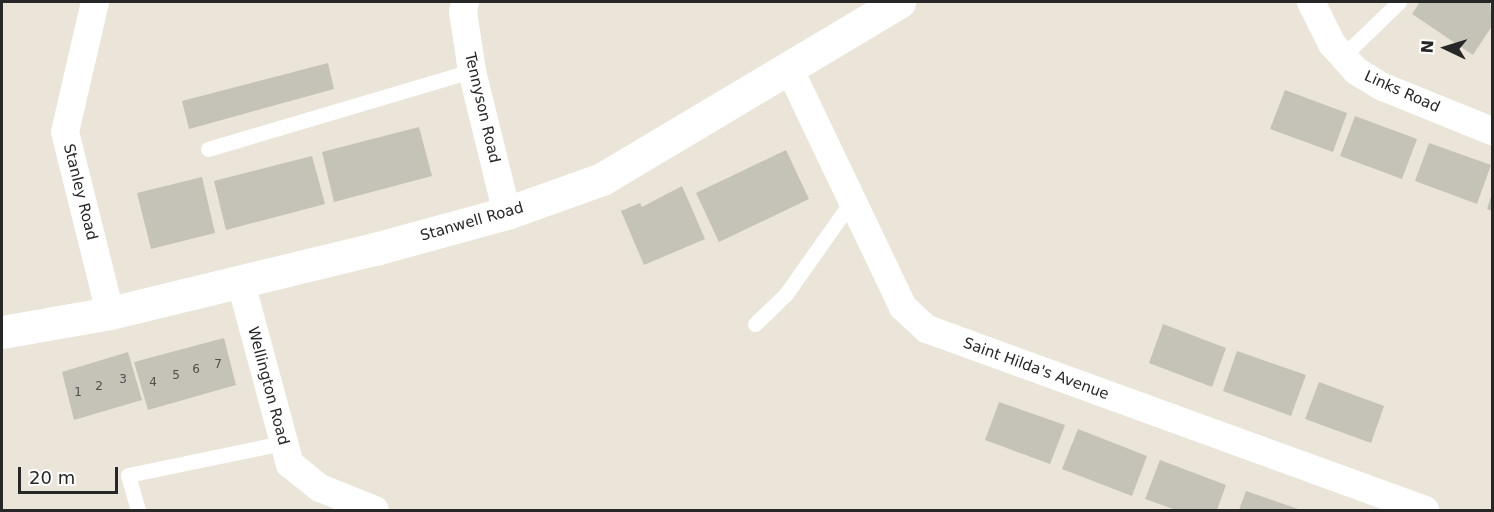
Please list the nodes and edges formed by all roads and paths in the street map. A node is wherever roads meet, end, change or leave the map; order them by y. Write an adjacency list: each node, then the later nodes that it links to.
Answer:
1 (95, 2): 14 (street, Stanley Road)
2 (465, 2): 8 (street, Tennyson Road)
3 (899, 2): 7 (street, Stanwell Road)
4 (1311, 2): 6 (street, Links Road)
5 (1399, 2): 6 (lane)
6 (1343, 56): 9 (street, Links Road)
7 (789, 68): 11 (street, Saint Hilda's Avenue); 12 (street, Stanwell Road)
8 (471, 71): 10 (lane); 12 (street, Tennyson Road)
9 (1492, 131)
10 (208, 149)
11 (853, 199): 15 (lane); 20 (street, Saint Hilda's Avenue)
12 (507, 213): 13 (street, Stanwell Road)
13 (241, 283): 14 (street, Stanwell Road); 17 (street, Wellington Road)
14 (110, 313): 16 (street, Stanwell Road)
15 (755, 324)
16 (2, 332)
17 (282, 442): 18 (lane); 19 (street, Wellington Road)
18 (138, 510)
19 (375, 510)
20 (1425, 510)

